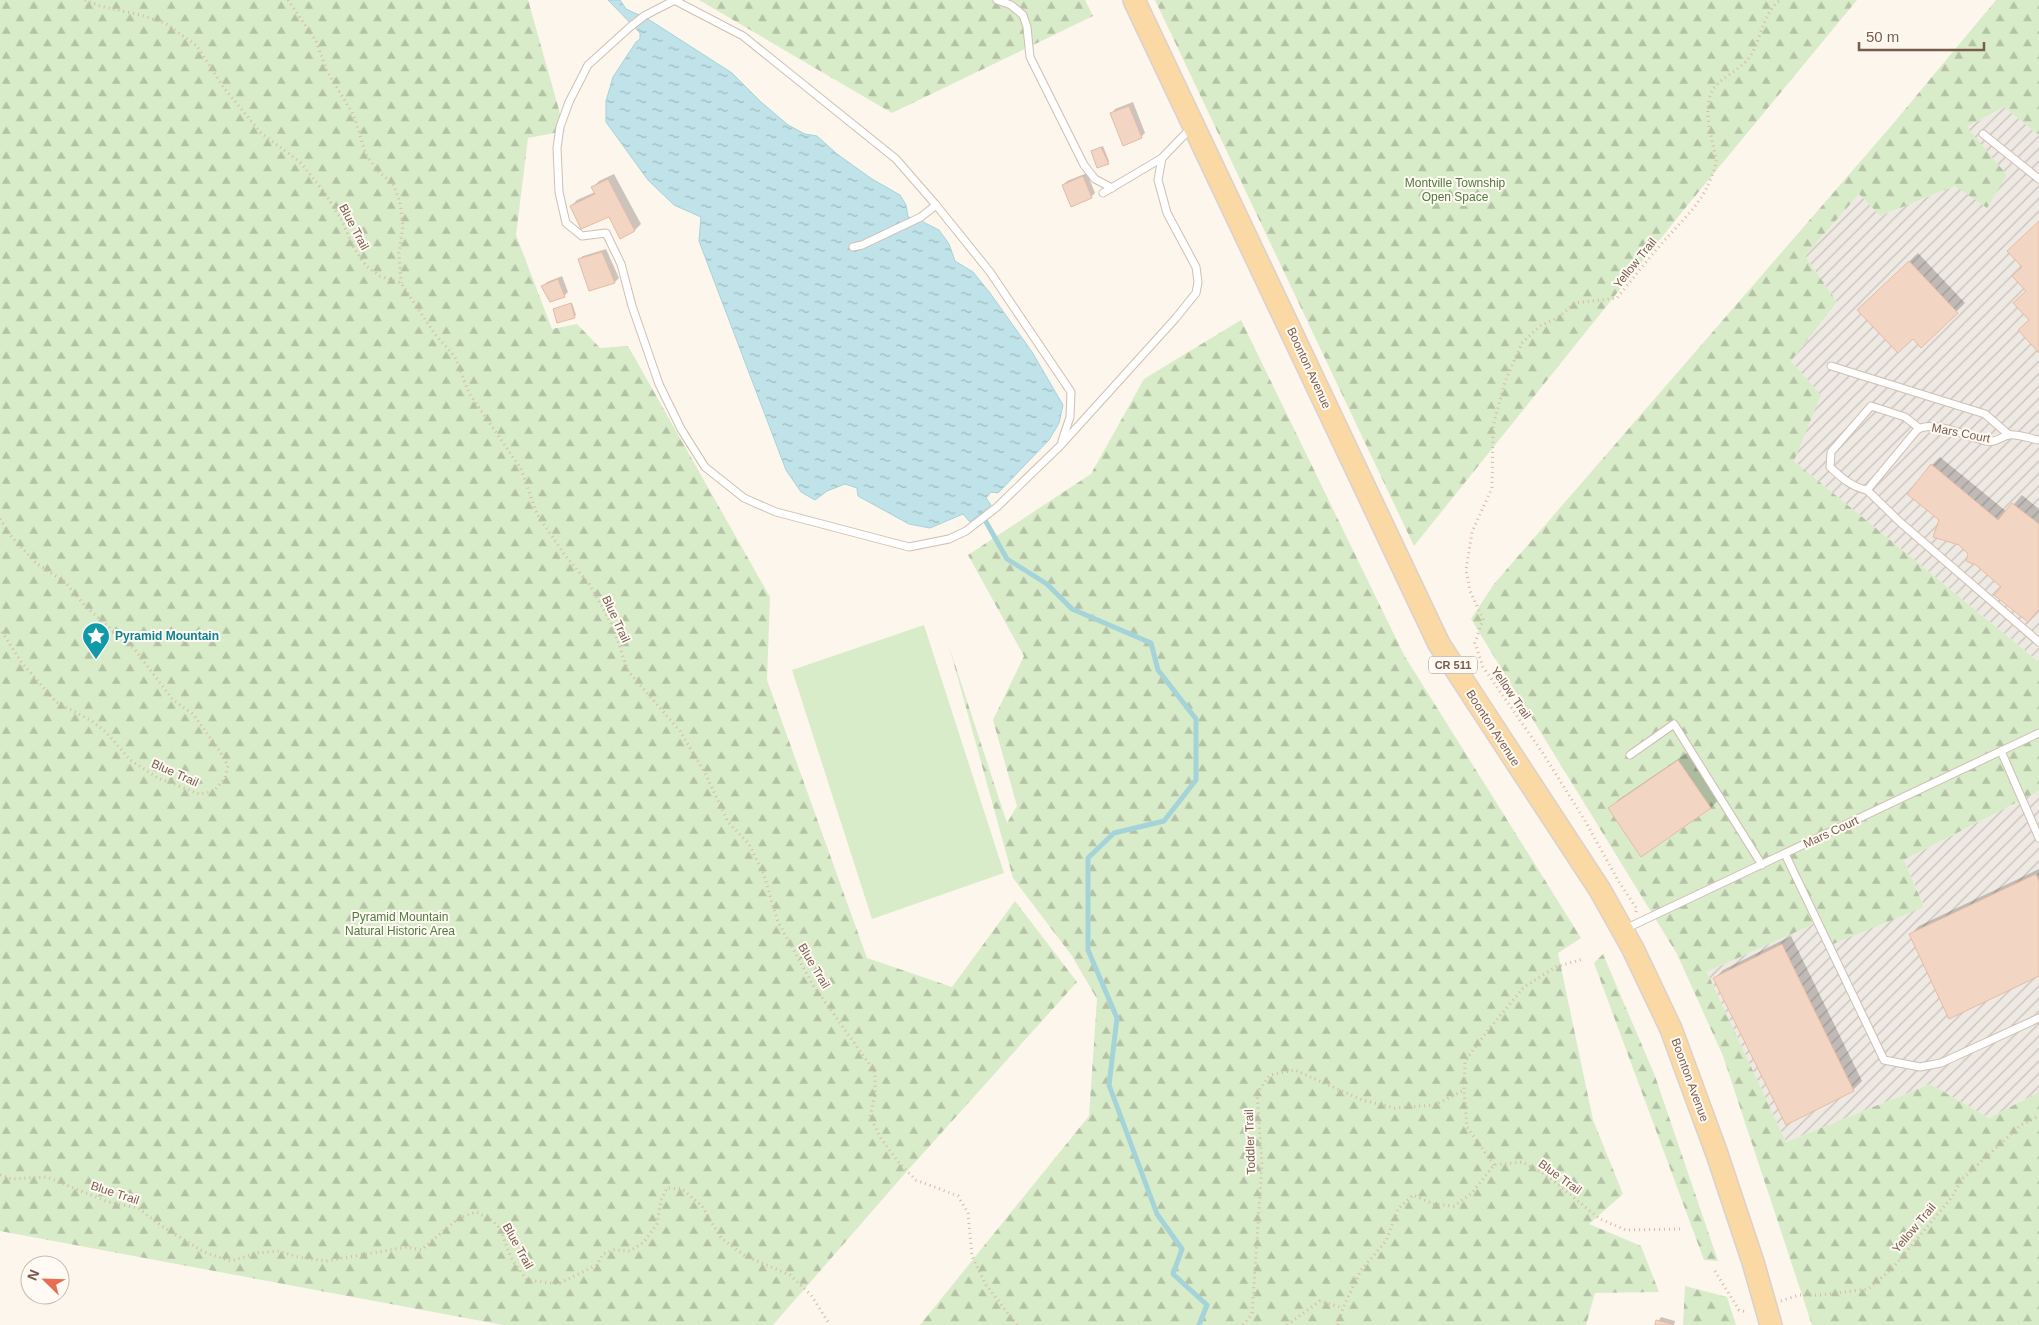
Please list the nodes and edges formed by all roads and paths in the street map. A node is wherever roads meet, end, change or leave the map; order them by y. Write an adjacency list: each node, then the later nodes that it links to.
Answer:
1 (85, 0): 15 (path, Blue Trail)
2 (288, 0): 15 (path)
3 (674, 0): 13 (lane); 20 (lane)
4 (997, 0): 11 (lane)
5 (1134, 0): 7 (main road, Boonton Avenue / CR 511)
6 (1780, 0): 31 (path, Yellow Trail)
7 (1193, 126): 9 (lane); 31 (main road, Boonton Avenue / CR 511)
8 (1983, 134): 10 (lane)
9 (1162, 158): 11 (lane); 20 (lane)
10 (2039, 180)
11 (1112, 188): 12 (lane)
12 (1103, 194)
13 (936, 204): 14 (lane); 20 (lane)
14 (853, 248)
15 (402, 283): 44 (path, Blue Trail)
16 (1831, 366): 18 (lane)
17 (1919, 428): 18 (lane, Mars Court); 21 (lane, Mars Court); 21 (lane)
18 (2009, 435): 19 (lane, Mars Court)
19 (2039, 440)
20 (1060, 446)
21 (1867, 490): 24 (lane)
22 (0, 519): 23 (path, Blue Trail)
23 (0, 629)
24 (2039, 642)
25 (2039, 733): 26 (lane, Mars Court)
26 (2002, 751): 28 (lane); 29 (lane, Mars Court)
27 (1630, 755): 30 (lane)
28 (2039, 838)
29 (1785, 854): 30 (lane, Mars Court); 33 (lane)
30 (1762, 865): 31 (lane, Mars Court)
31 (1623, 930): 48 (main road, Boonton Avenue / CR 511)
32 (1583, 959): 34 (path)
33 (2039, 1018)
34 (1464, 1090): 36 (path); 45 (path, Toddler Trail)
35 (2039, 1116): 40 (path, Yellow Trail)
36 (1494, 1165): 38 (path, Blue Trail); 41 (path)
37 (0, 1175): 43 (path, Blue Trail)
38 (1682, 1229)
39 (1715, 1271): 42 (path)
40 (1778, 1302)
41 (1343, 1308): 46 (path); 47 (path)
42 (1747, 1312)
43 (830, 1325)
44 (1017, 1325)
45 (1243, 1325)
46 (1287, 1325)
47 (1338, 1325)
48 (1771, 1325)

